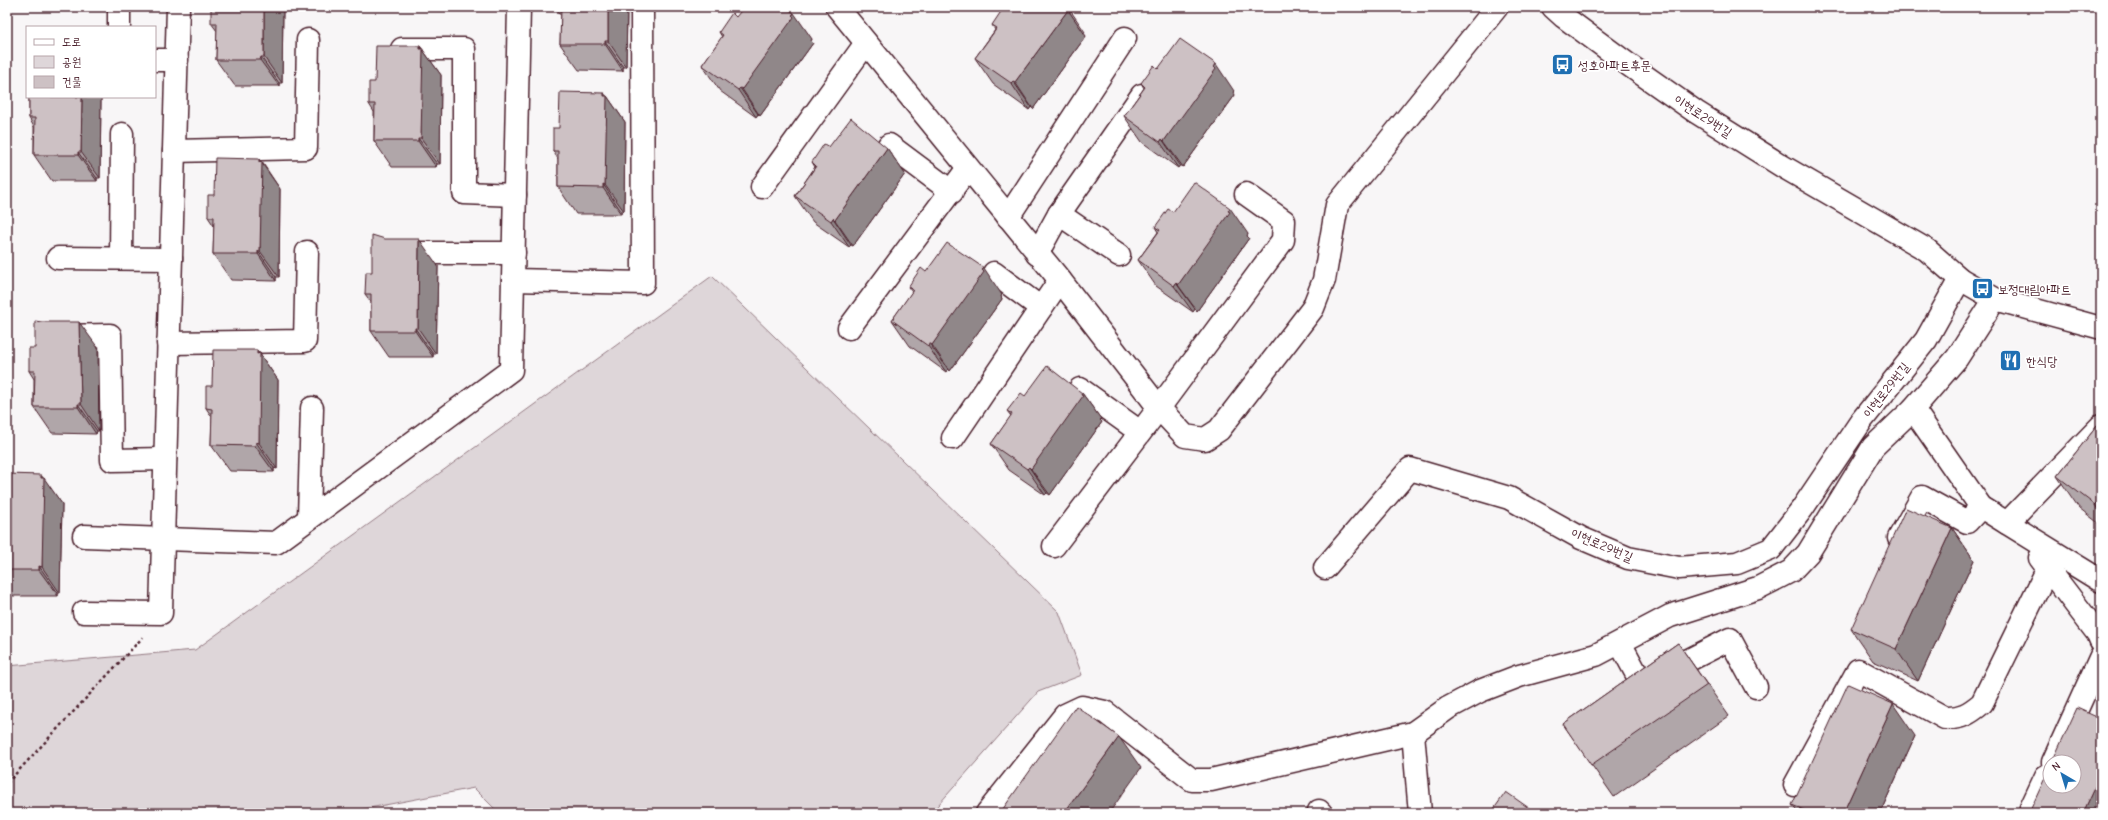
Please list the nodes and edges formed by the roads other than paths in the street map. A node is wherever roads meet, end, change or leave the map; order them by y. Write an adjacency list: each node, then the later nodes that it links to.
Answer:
1 (119, 7): 8 (street)
2 (178, 7): 14 (street)
3 (519, 7): 22 (street)
4 (642, 7): 36 (street)
5 (837, 7): 11 (street)
6 (1496, 7): 46 (street)
7 (1553, 7): 35 (street, 이현로29번길)
8 (119, 26)
9 (1125, 38): 25 (street)
10 (308, 40): 18 (street)
11 (866, 44): 19 (street); 20 (street)
12 (402, 49): 22 (street)
13 (156, 60): 14 (street)
14 (177, 60): 18 (street)
15 (1153, 80): 24 (street)
16 (122, 134): 32 (street)
17 (888, 145): 21 (street)
18 (174, 152): 33 (street)
19 (968, 168): 21 (street); 25 (street)
20 (762, 187)
21 (952, 192): 40 (street)
22 (515, 194): 28 (street)
23 (1246, 194): 46 (street)
24 (1060, 214): 29 (street); 30 (street)
25 (1008, 217): 29 (street)
26 (307, 252): 43 (street)
27 (403, 253): 28 (street)
28 (514, 254): 36 (street)
29 (1037, 254): 37 (street)
30 (1119, 255)
31 (58, 258): 32 (street)
32 (121, 258): 33 (street)
33 (171, 259): 43 (street)
34 (994, 273): 39 (street)
35 (1960, 279): 38 (street, 이현로29번길); 59 (street, 이현로29번길)
36 (513, 280): 53 (street)
37 (1060, 280): 39 (street); 46 (street)
38 (1995, 298): 41 (street, 이현로29번길); 47 (street)
39 (1042, 308): 50 (street)
40 (849, 328)
41 (2101, 328)
42 (60, 336): 51 (street)
43 (168, 343): 51 (street)
44 (1080, 389): 49 (street)
45 (312, 408): 53 (street)
46 (1160, 408): 49 (street)
47 (1913, 409): 52 (street); 64 (street)
48 (2101, 426): 54 (street)
49 (1140, 432): 57 (street)
50 (953, 438)
51 (165, 459): 56 (street)
52 (1981, 507): 54 (street); 58 (street)
53 (309, 518): 56 (street)
54 (2013, 527): 60 (street); 61 (street)
55 (84, 536): 56 (street)
56 (163, 538): 62 (street)
57 (1054, 546)
58 (1888, 558)
59 (1325, 568)
60 (2048, 568): 63 (street); 69 (street)
61 (2101, 581)
62 (84, 612)
63 (2101, 641)
64 (1620, 643): 66 (street); 67 (street)
65 (2101, 656): 68 (street)
66 (1756, 687)
67 (1413, 733): 72 (street); 73 (street)
68 (2057, 754)
69 (1795, 785)
70 (2042, 785): 71 (street)
71 (2031, 808)
72 (1423, 811)
73 (987, 813)

